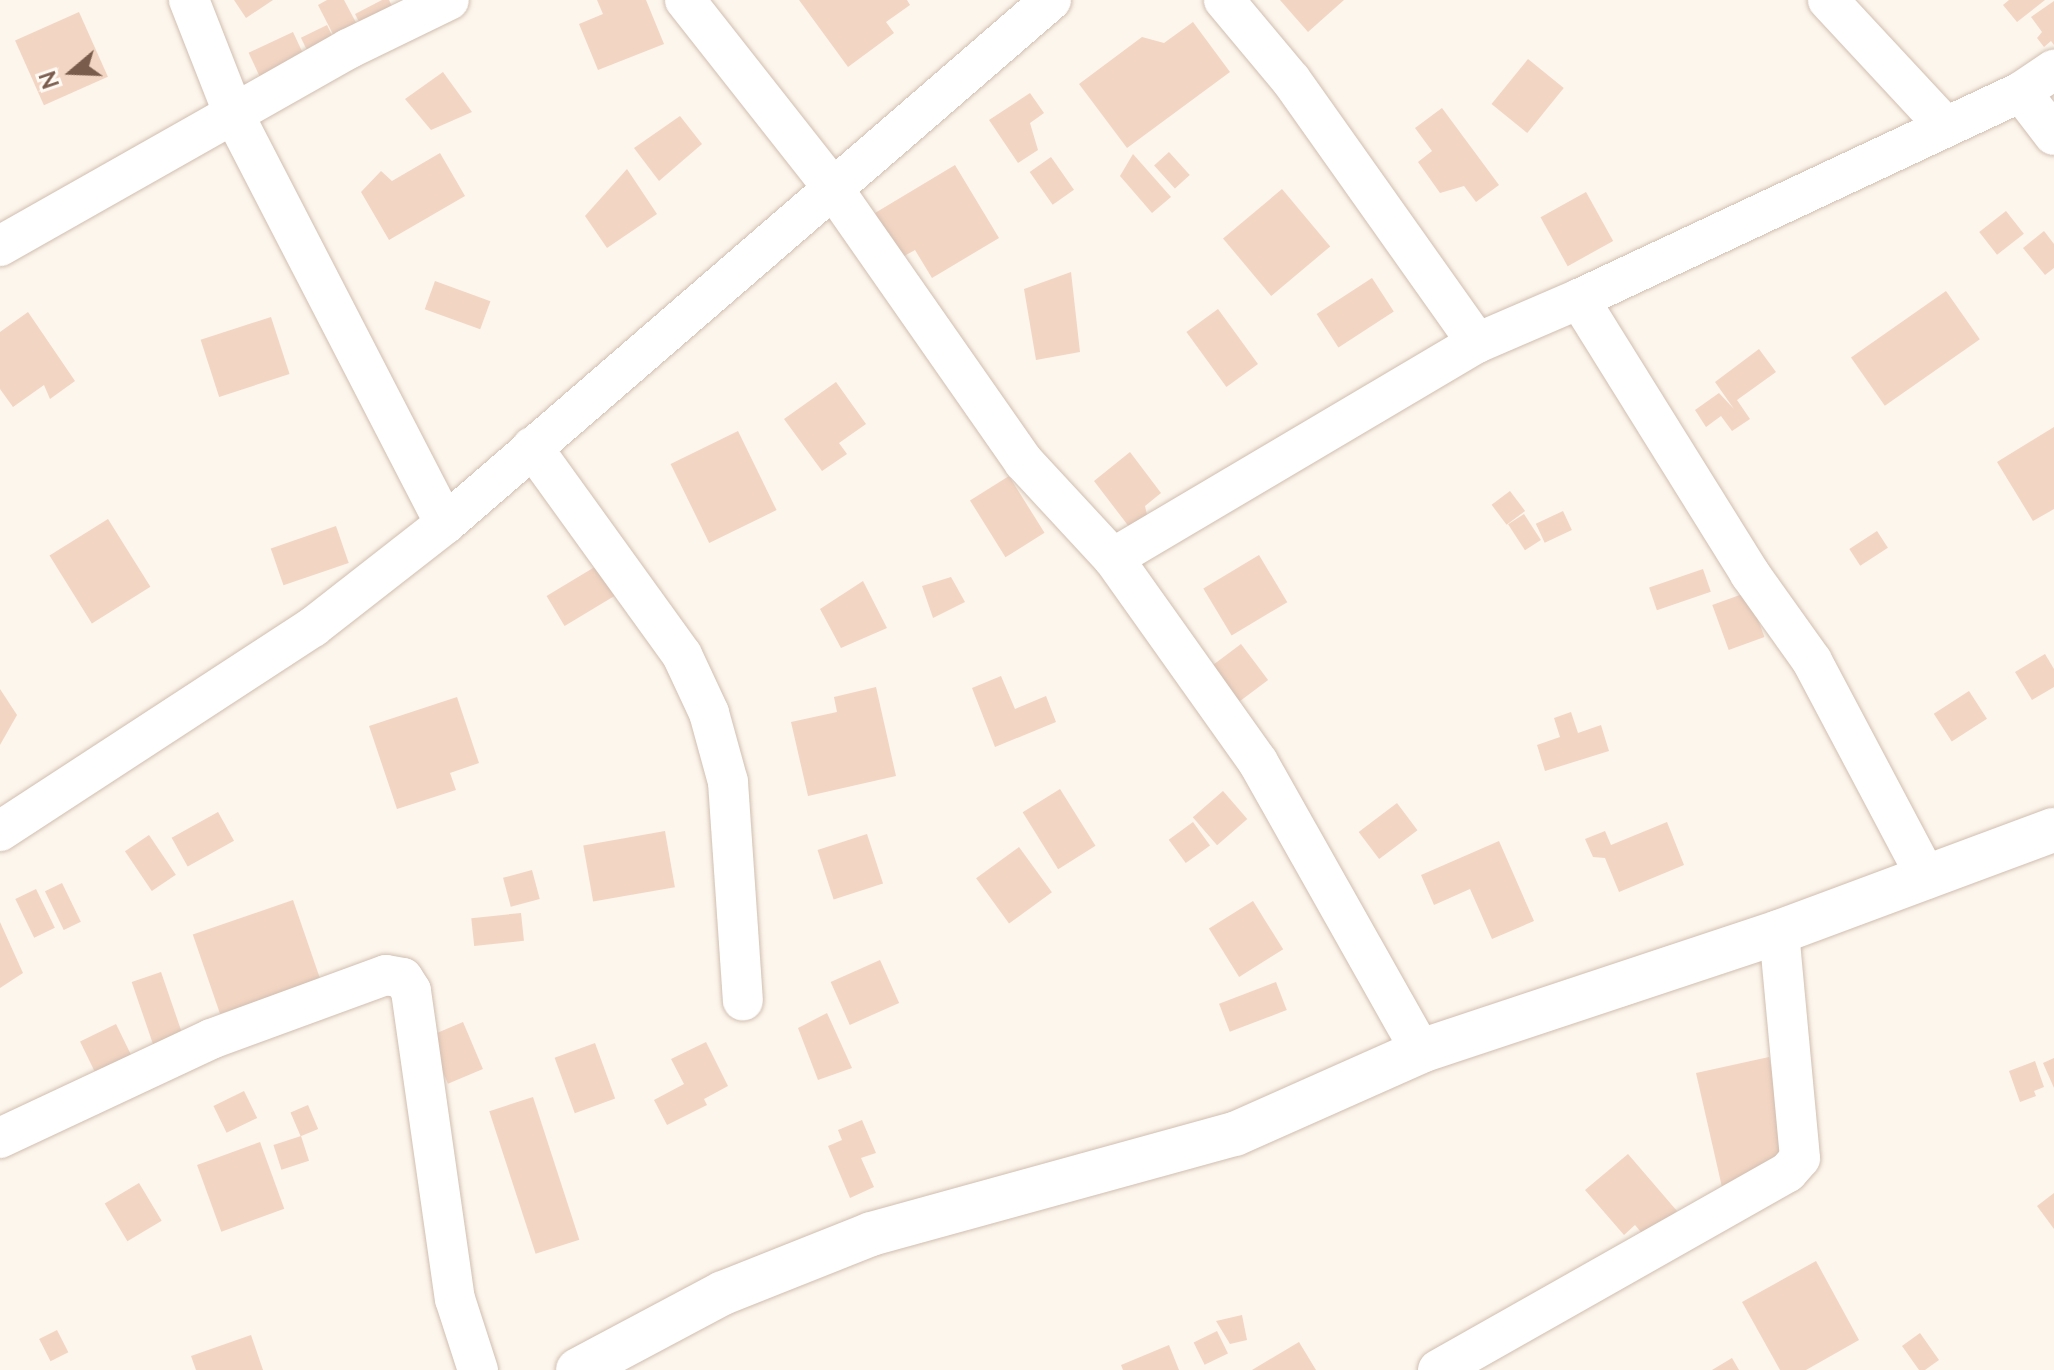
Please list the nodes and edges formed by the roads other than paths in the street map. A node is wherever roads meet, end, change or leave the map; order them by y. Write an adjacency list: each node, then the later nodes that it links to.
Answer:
1 (189, 0): 9 (street)
2 (449, 0): 9 (street)
3 (685, 0): 12 (street)
4 (1051, 0): 12 (street)
5 (1224, 0): 15 (street)
6 (1828, 0): 10 (street)
7 (2054, 70): 8 (street)
8 (2021, 92): 10 (street); 11 (street)
9 (234, 115): 13 (street); 17 (street)
10 (1946, 127): 14 (street)
11 (2054, 135)
12 (832, 187): 16 (street); 18 (street)
13 (0, 246)
14 (1579, 299): 15 (street); 21 (street)
15 (1477, 343): 18 (street)
16 (532, 447): 17 (street); 23 (street)
17 (445, 524): 20 (street)
18 (1113, 558): 24 (street)
19 (2054, 830): 21 (main road)
20 (0, 831)
21 (1927, 878): 22 (main road)
22 (1779, 932): 24 (main road); 28 (street)
23 (743, 1000)
24 (1421, 1051): 27 (main road)
25 (0, 1138): 26 (street)
26 (478, 1370)
27 (578, 1370)
28 (1438, 1370)

